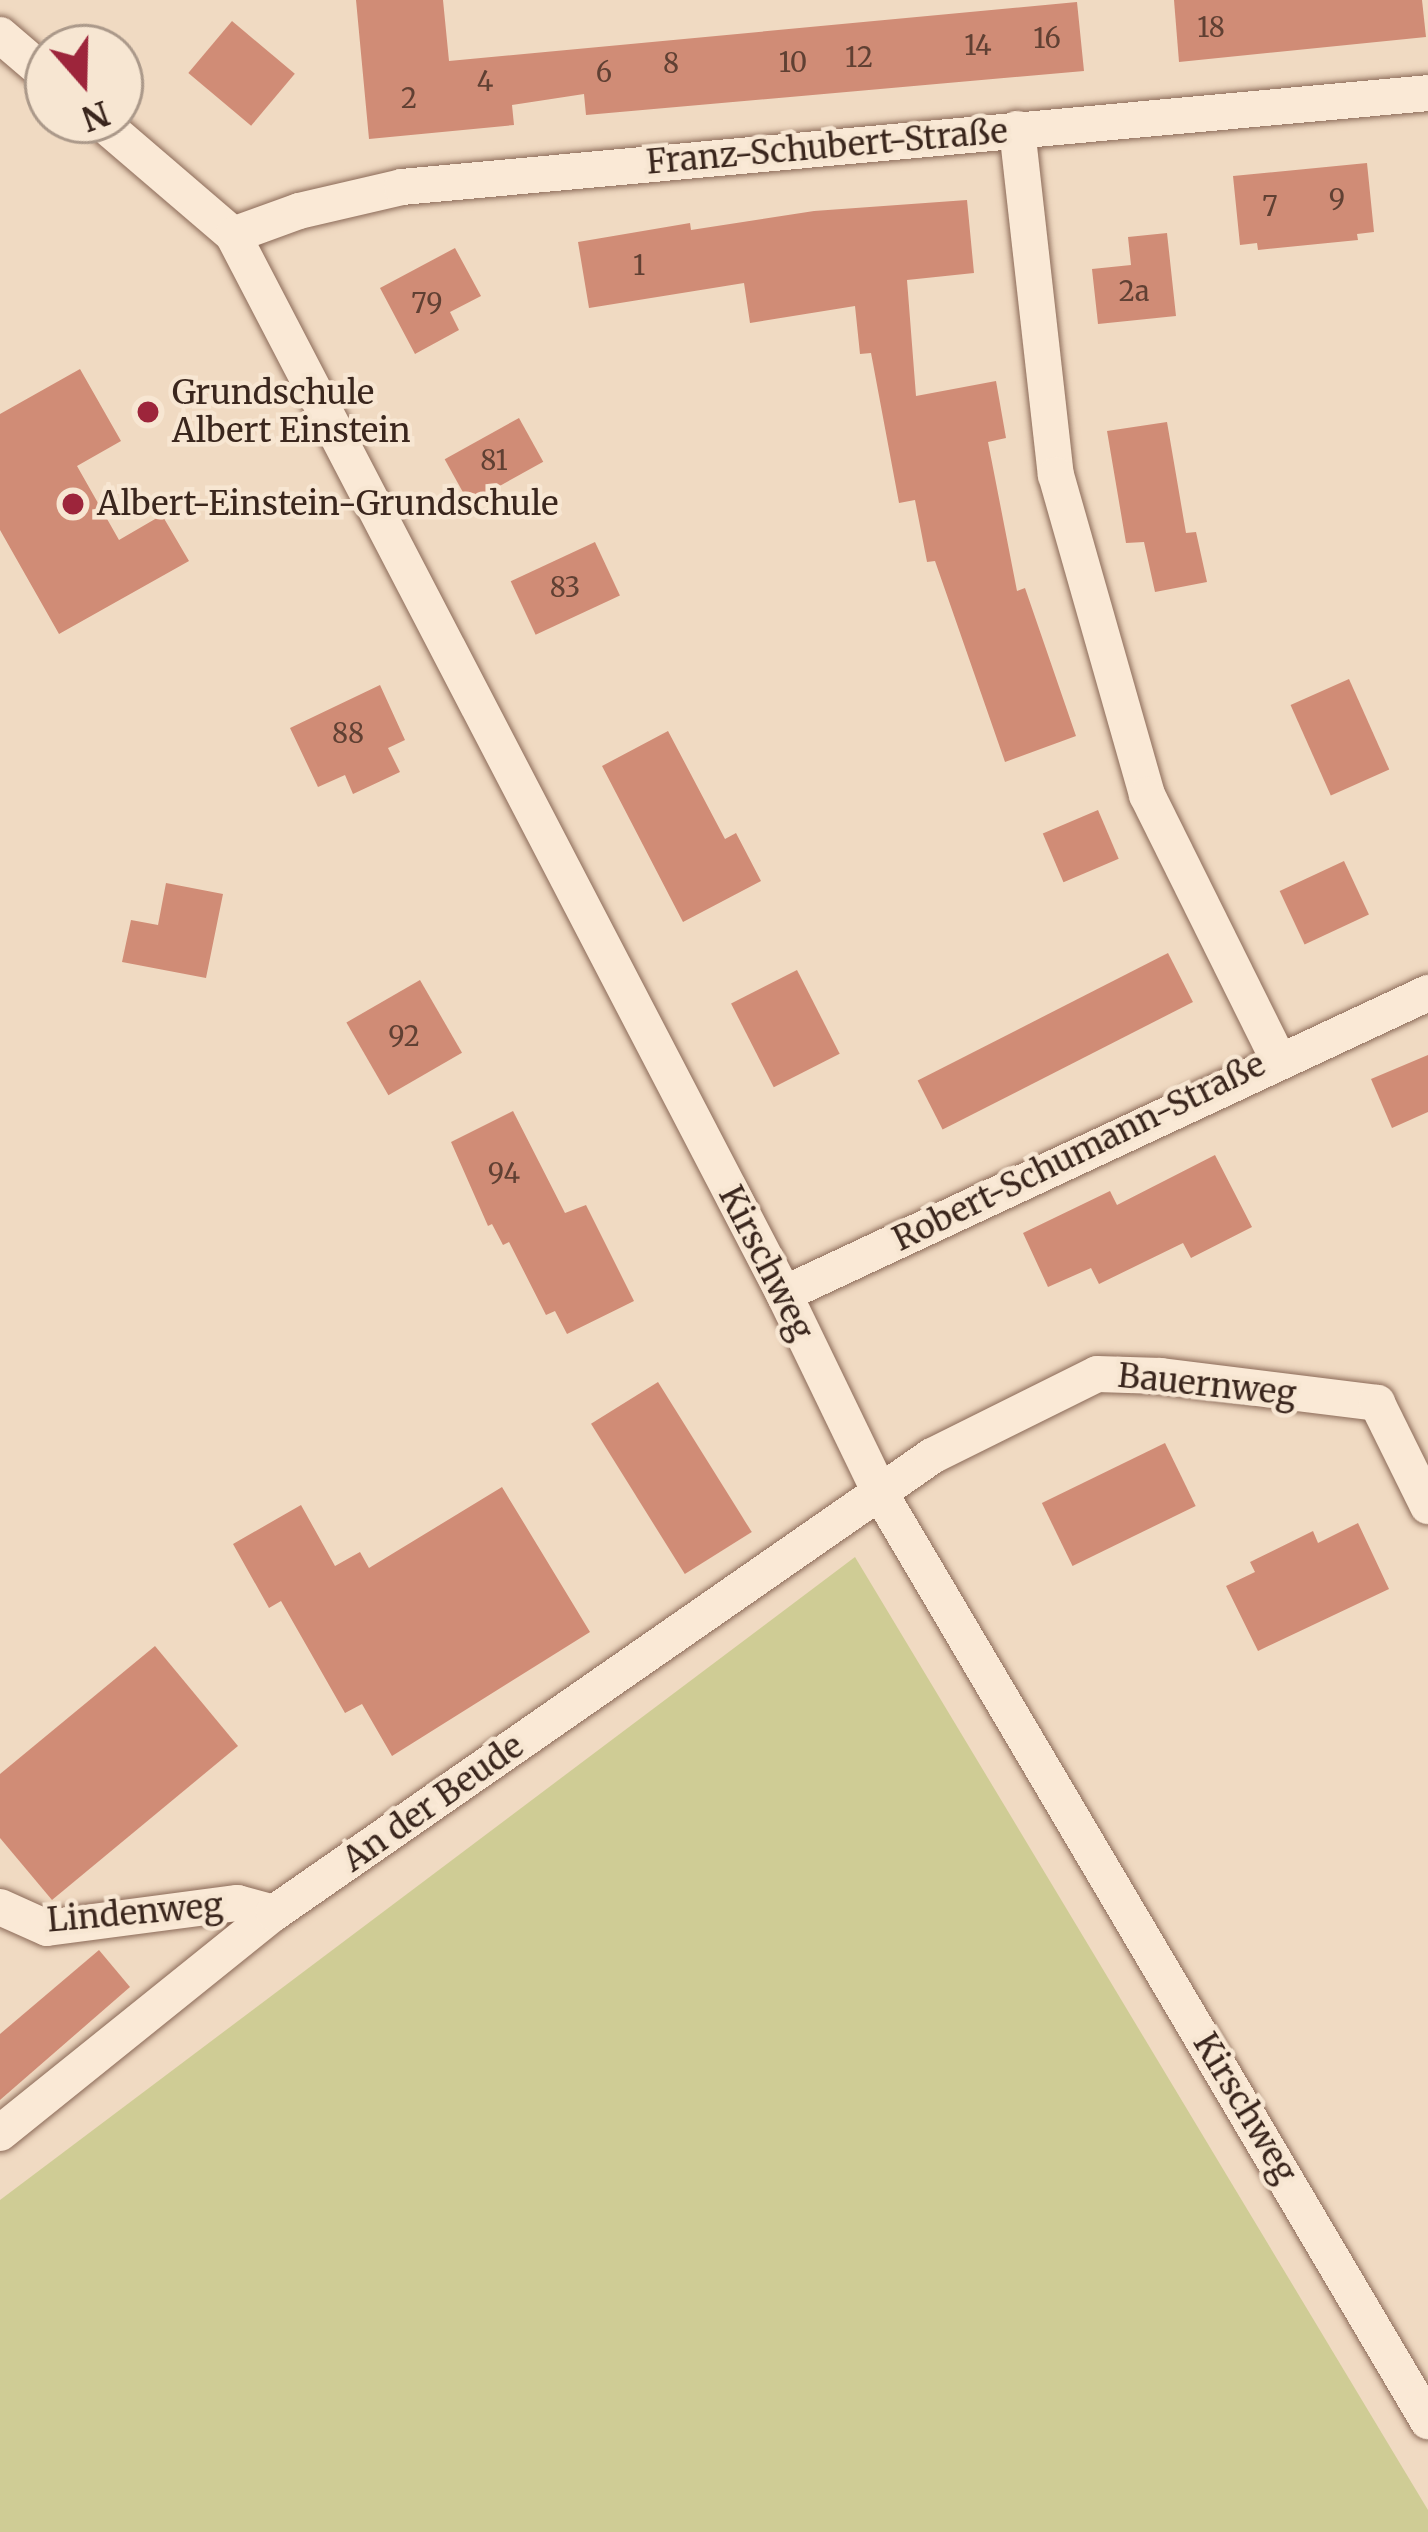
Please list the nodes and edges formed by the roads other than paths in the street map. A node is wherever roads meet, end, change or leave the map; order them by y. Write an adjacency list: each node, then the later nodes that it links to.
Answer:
1 (0, 35): 2 (street)
2 (24, 56)
3 (1428, 93): 4 (street, Franz-Schubert-Straße)
4 (1017, 129): 6 (street, Franz-Schubert-Straße); 8 (street, Robert-Schumann-Straße)
5 (127, 144): 6 (street, Kirschweg)
6 (233, 235): 9 (street, Kirschweg)
7 (1428, 993): 8 (street)
8 (1278, 1059): 9 (street, Robert-Schumann-Straße)
9 (784, 1294): 10 (street, Kirschweg)
10 (880, 1493): 11 (street, Bauernweg); 13 (street, An der Beude); 15 (street, Kirschweg)
11 (1428, 1507)
12 (0, 1907): 13 (street, Lindenweg)
13 (274, 1913): 14 (street, An der Beude)
14 (0, 2133)
15 (1428, 2421)

